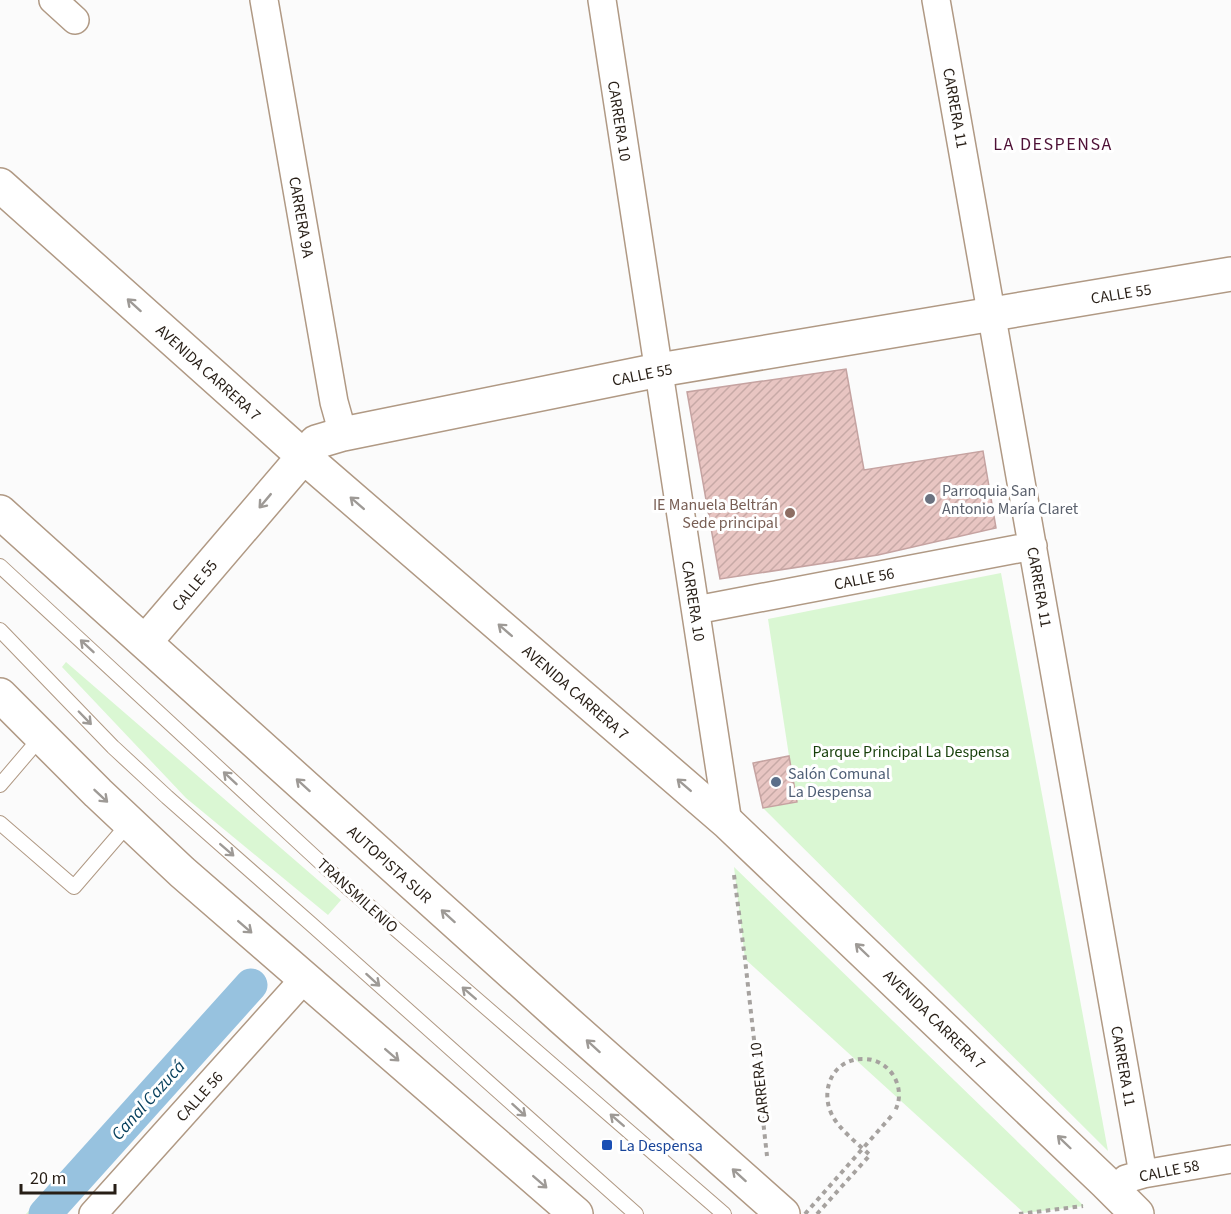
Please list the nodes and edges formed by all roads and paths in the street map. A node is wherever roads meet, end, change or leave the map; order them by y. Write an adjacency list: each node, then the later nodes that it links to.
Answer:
1 (53, 0): 5 (street)
2 (264, 0): 10 (street, CARRERA 9A)
3 (602, 0): 9 (street, CARRERA 10)
4 (936, 0): 8 (street, CARRERA 11)
5 (73, 10)
6 (0, 185): 11 (main road, AVENIDA CARRERA 7, one-way to 6)
7 (1231, 274): 8 (main road, CALLE 55)
8 (992, 314): 9 (main road, CALLE 55); 13 (street, CARRERA 11)
9 (659, 370): 10 (main road, CALLE 55); 15 (street, CARRERA 10)
10 (343, 434): 11 (main road, CALLE 55)
11 (303, 456): 17 (main road, CALLE 55, one-way to 17); 23 (main road, AVENIDA CARRERA 7, one-way to 11)
12 (0, 512): 17 (main road, AUTOPISTA SUR)
13 (1033, 546): 15 (street, CALLE 56); 26 (street, CARRERA 11)
14 (0, 566): 32 (lane, TRANSMILENIO, one-way to 14)
15 (696, 610): 23 (street, CARRERA 10)
16 (0, 630): 31 (lane, one-way to 31)
17 (145, 642): 28 (main road, AUTOPISTA SUR, one-way to 17)
18 (0, 695): 19 (main road)
19 (42, 737): 20 (lane); 21 (main road, one-way to 21)
20 (0, 785)
21 (130, 822): 22 (lane); 24 (main road, one-way to 24)
22 (0, 823)
23 (728, 823): 27 (main road, AVENIDA CARRERA 7, one-way to 23); 28 (path, CARRERA 10)
24 (305, 978): 29 (street, CALLE 56); 30 (main road, one-way to 30)
25 (1231, 1159): 26 (street, CALLE 58)
26 (1143, 1174): 27 (street, CALLE 58)
27 (1122, 1199): 35 (path, CALLE 58)
28 (778, 1209)
29 (93, 1214)
30 (576, 1214)
31 (636, 1214)
32 (724, 1214)
33 (805, 1214): 34 (path, bridge)
34 (817, 1214)
35 (1018, 1214)

